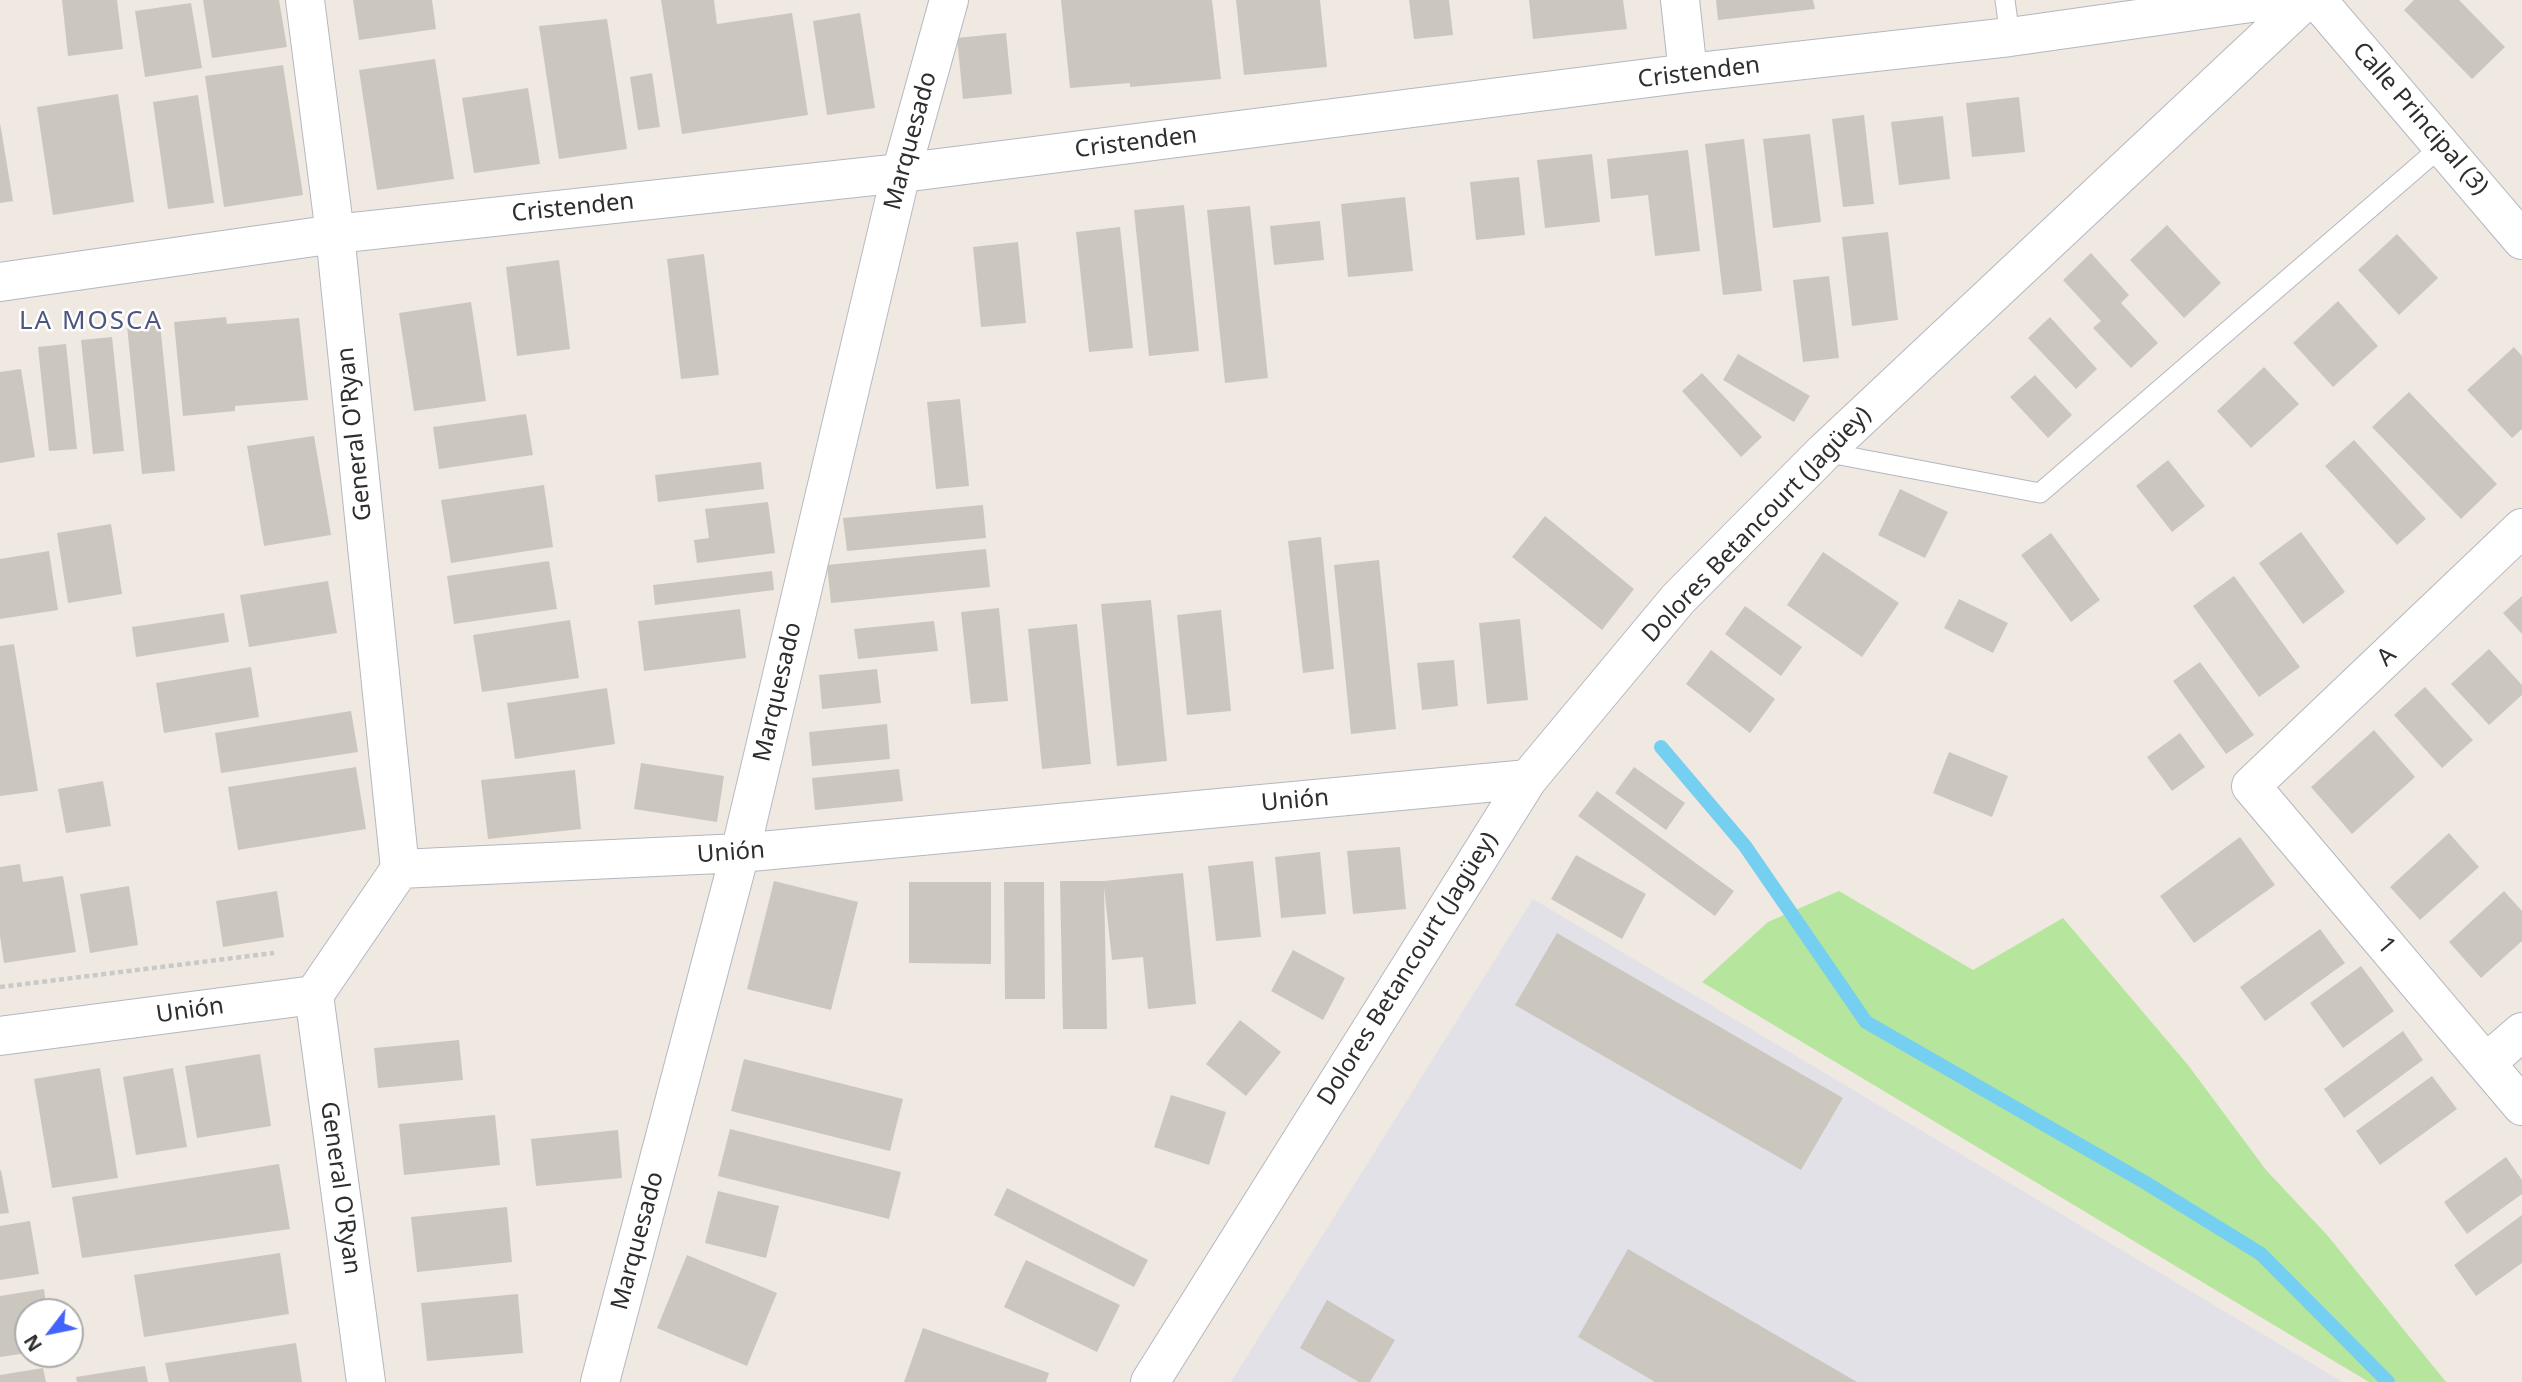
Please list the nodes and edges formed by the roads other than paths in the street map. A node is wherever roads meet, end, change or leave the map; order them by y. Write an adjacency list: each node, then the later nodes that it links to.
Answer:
1 (305, 0): 12 (street, General O'Ryan)
2 (949, 0): 11 (street, Marquesado)
3 (1679, 0): 9 (street)
4 (2005, 0): 8 (lane)
5 (2272, 0): 8 (street, Cristenden)
6 (2306, 0): 15 (street, Dolores Betancourt (Jagüey))
7 (2317, 0): 10 (street, Calle Principal (3))
8 (2010, 37): 9 (street, Cristenden)
9 (1688, 73): 11 (street, Cristenden)
10 (2443, 145): 13 (street, Calle Principal (3)); 15 (lane)
11 (901, 173): 12 (street, Cristenden); 19 (street, Marquesado)
12 (335, 234): 14 (street, Cristenden); 20 (street, General O'Ryan)
13 (2522, 240)
14 (0, 282)
15 (1824, 452): 17 (street, Dolores Betancourt (Jagüey))
16 (2522, 528): 18 (street, A)
17 (1528, 779): 19 (street, Unión); 28 (street, Dolores Betancourt (Jagüey))
18 (2251, 786): 24 (street, 1)
19 (740, 853): 20 (street, Unión); 27 (street, Marquesado)
20 (400, 869): 21 (street)
21 (314, 995): 23 (street, Unión); 26 (street, General O'Ryan)
22 (2522, 1032): 24 (street)
23 (0, 1036)
24 (2486, 1063): 25 (street, 1)
25 (2522, 1106)
26 (366, 1382)
27 (600, 1382)
28 (1150, 1382)

